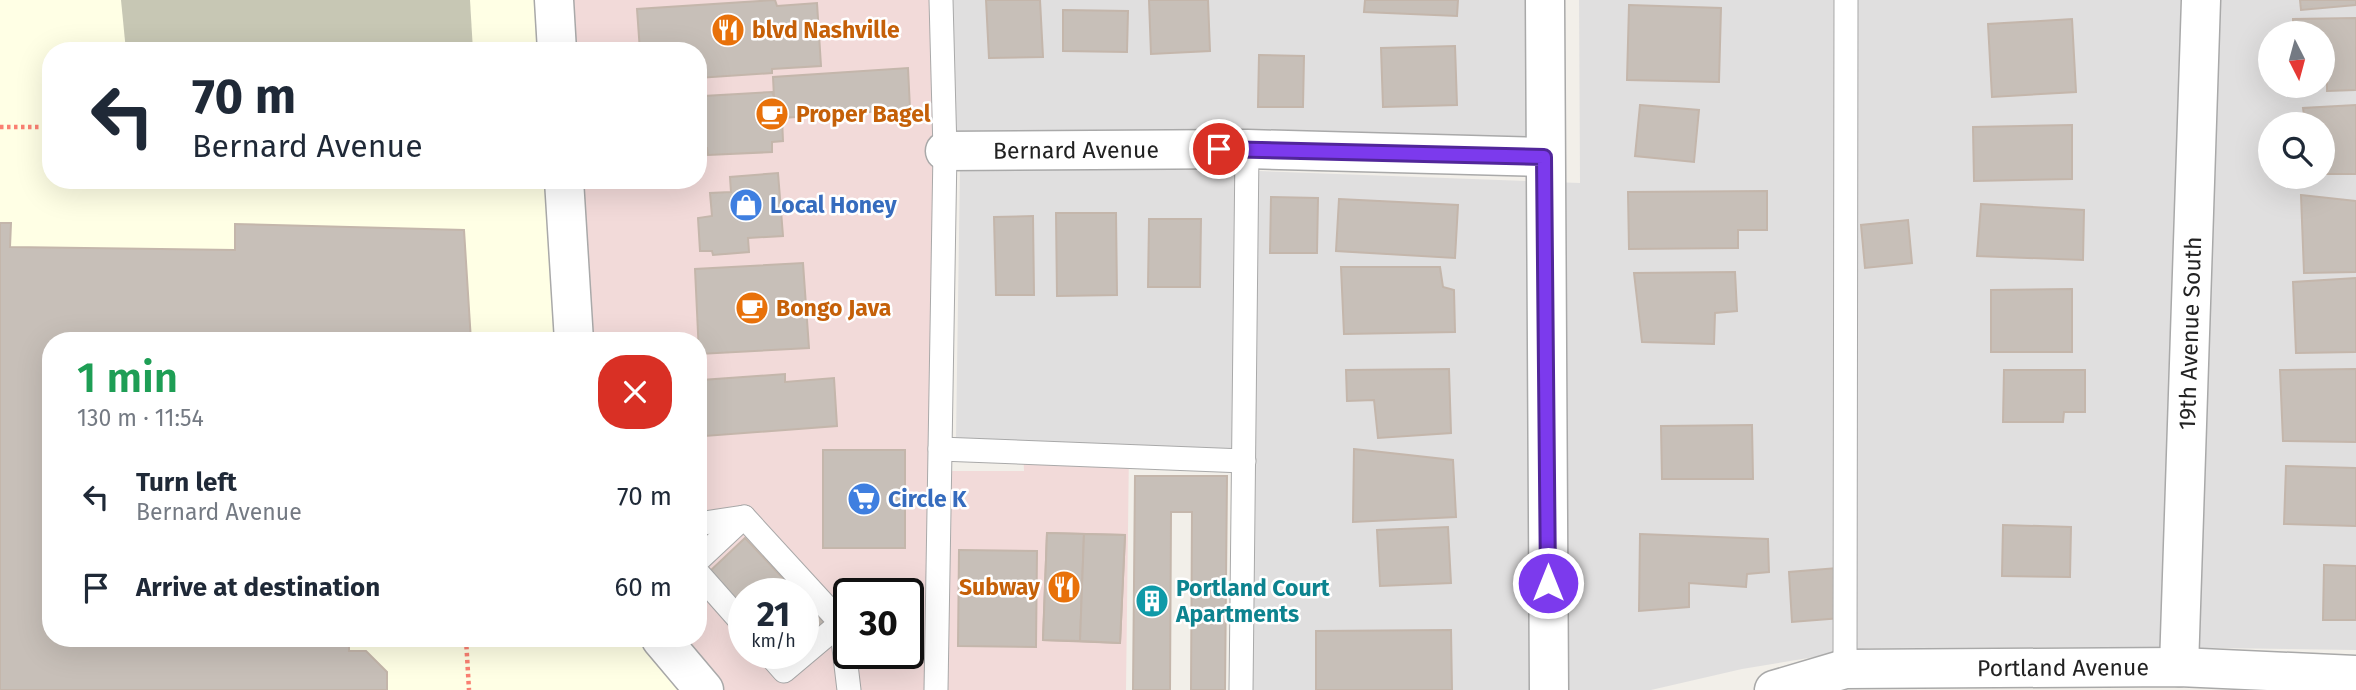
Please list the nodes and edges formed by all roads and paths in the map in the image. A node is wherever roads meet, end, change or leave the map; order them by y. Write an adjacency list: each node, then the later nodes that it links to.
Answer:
1 (554, 0): 6 (street)
2 (941, 0): 10 (lane)
3 (1545, 0): 11 (street)
4 (1846, 0): 30 (lane)
5 (2201, 0): 28 (street, 19th Avenue South)
6 (556, 42)
7 (0, 127): 8 (path)
8 (42, 127)
9 (1247, 149): 10 (street, Bernard Avenue); 11 (street, Bernard Avenue); 15 (lane)
10 (945, 150): 14 (lane)
11 (1544, 157): 39 (street)
12 (565, 189): 13 (street)
13 (573, 332)
14 (940, 449): 15 (lane); 37 (lane)
15 (1244, 461): 38 (lane)
16 (744, 517): 17 (lane); 18 (lane); 19 (lane)
17 (707, 523)
18 (707, 552)
19 (793, 578)
20 (707, 581): 21 (lane)
21 (728, 601)
22 (819, 603): 23 (lane)
23 (833, 616)
24 (833, 630): 25 (lane)
25 (819, 642)
26 (467, 647): 34 (path)
27 (668, 647): 35 (street)
28 (2179, 667): 32 (street, Portland Avenue); 33 (street, Portland Avenue)
29 (846, 669): 36 (lane)
30 (1845, 669): 32 (street, Portland Avenue); 40 (street, Portland Avenue)
31 (2356, 676): 33 (street, Portland Avenue)
32 (1949, 680)
33 (2292, 682)
34 (470, 690)
35 (704, 690)
36 (849, 690)
37 (936, 690)
38 (1241, 690)
39 (1549, 690)
40 (1774, 690)

